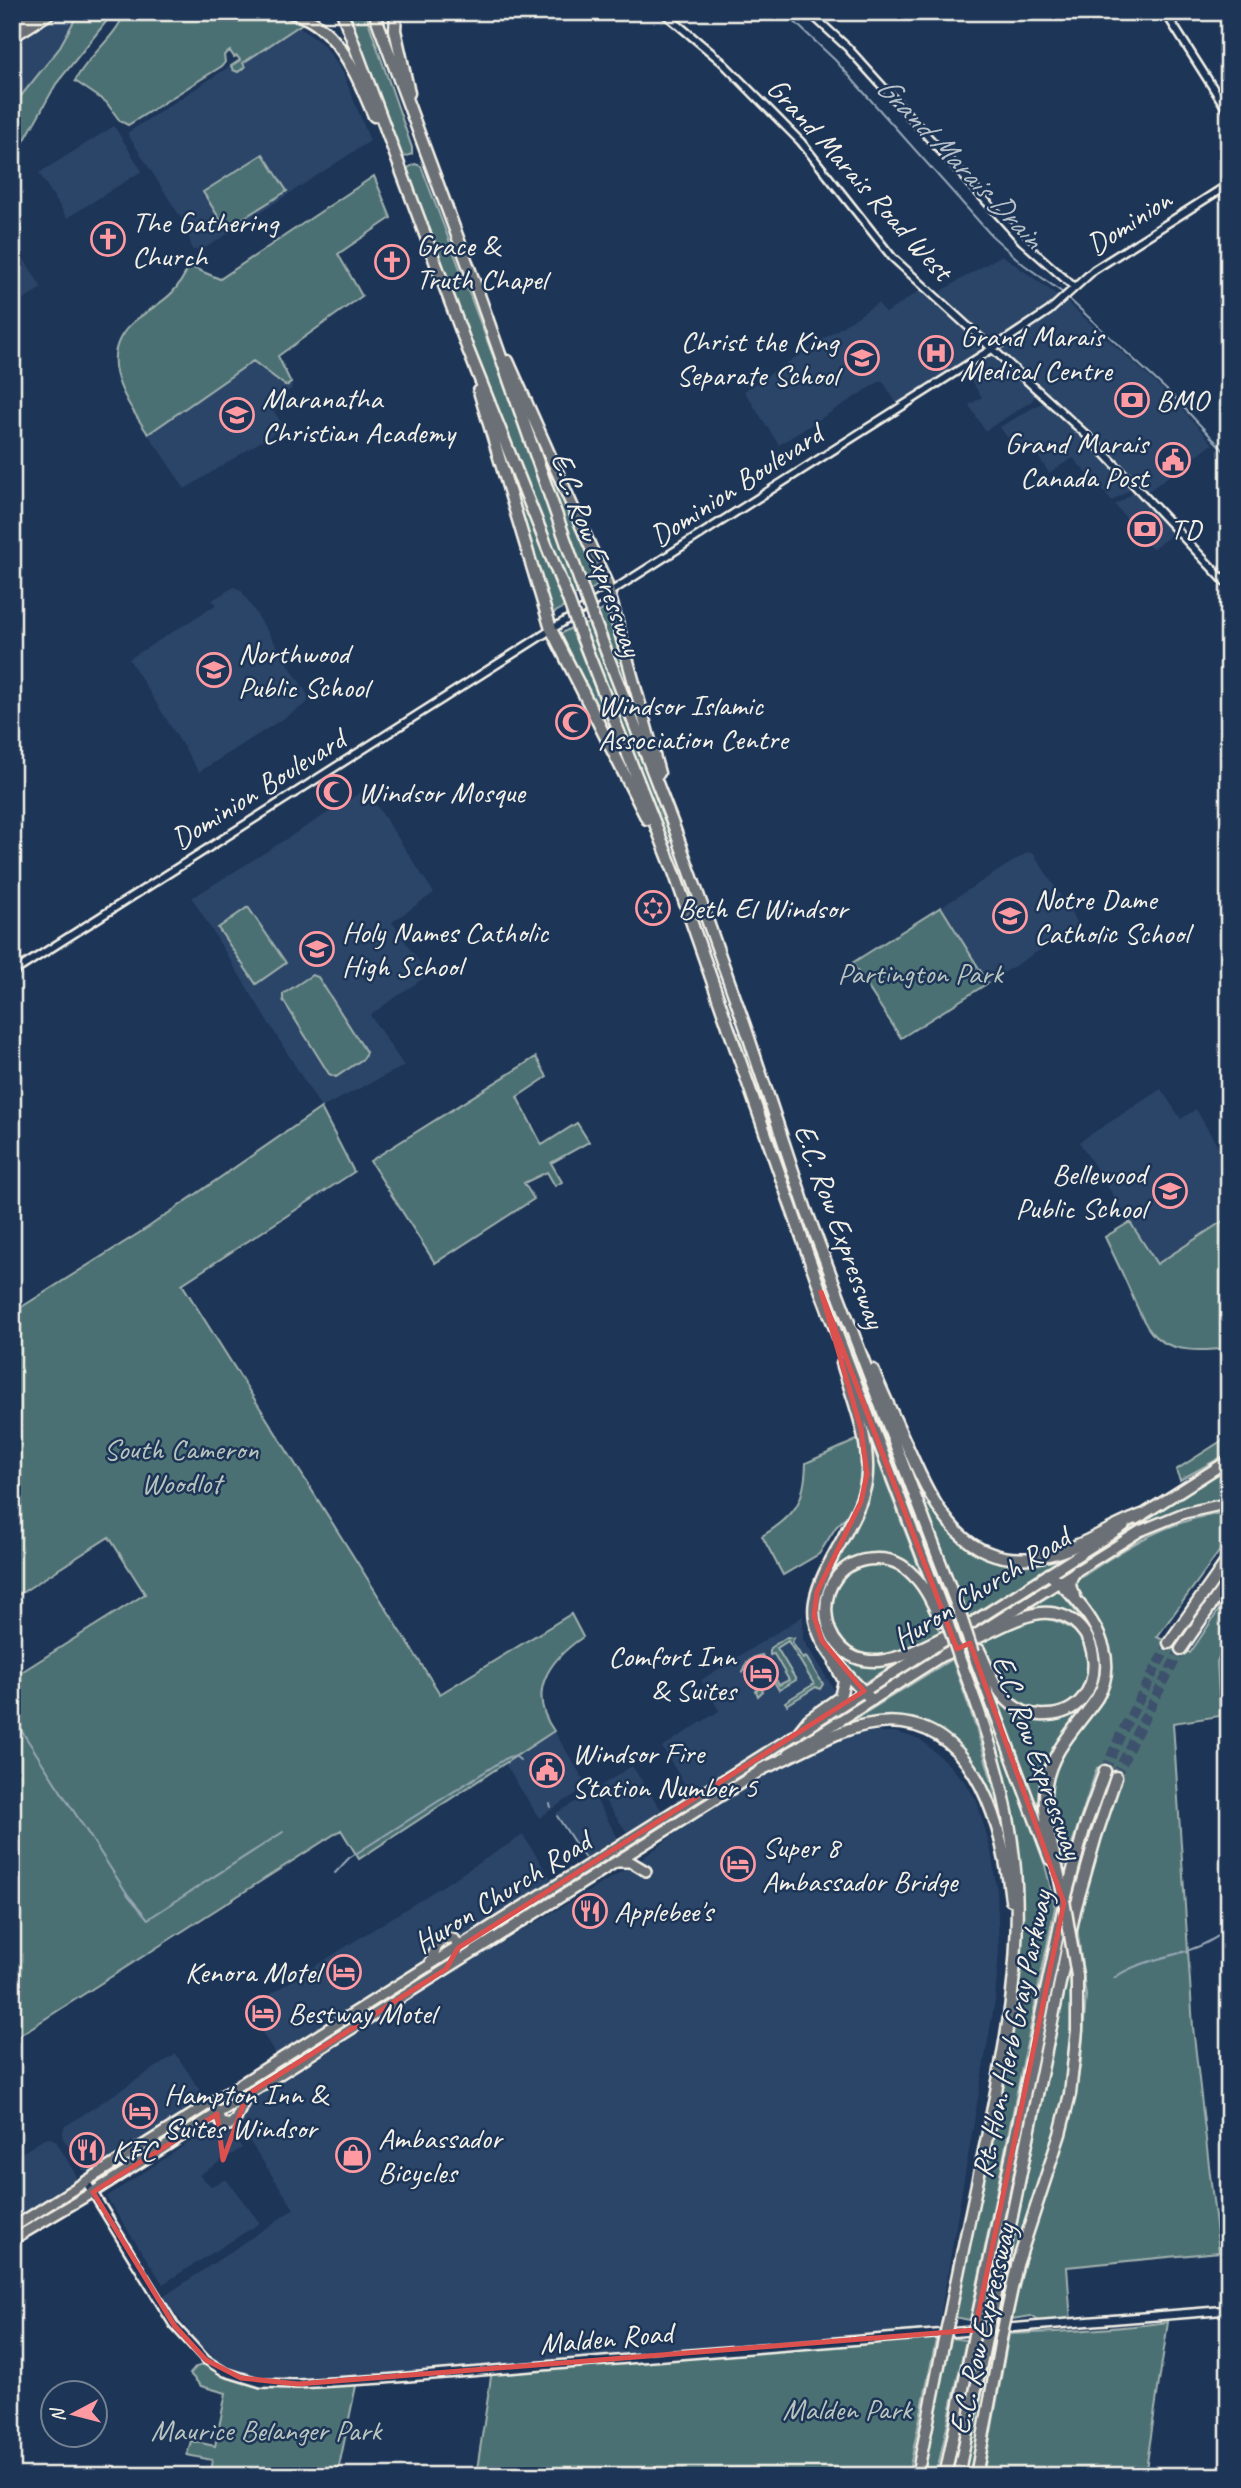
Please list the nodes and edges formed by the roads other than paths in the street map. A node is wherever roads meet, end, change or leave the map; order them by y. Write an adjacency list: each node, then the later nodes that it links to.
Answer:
1 (38, 12): 10 (main road)
2 (53, 12): 11 (main road)
3 (290, 12): 14 (highway)
4 (342, 12): 14 (highway, E.C. Row Expressway)
5 (374, 12): 13 (highway, E.C. Row Expressway)
6 (396, 12): 13 (highway)
7 (663, 12): 20 (street, Grand Marais Road West)
8 (809, 12): 16 (street)
9 (1165, 12): 12 (street)
10 (12, 28)
11 (12, 38)
12 (1229, 113)
13 (425, 155): 17 (highway, E.C. Row Expressway)
14 (397, 164): 19 (highway, E.C. Row Expressway)
15 (1229, 184): 16 (street, Dominion)
16 (1074, 287): 18 (street, Dominion)
17 (478, 292): 22 (highway); 24 (highway, E.C. Row Expressway, bridge)
18 (1058, 303): 20 (street, Dominion Boulevard)
19 (467, 347): 23 (highway); 25 (highway, E.C. Row Expressway, bridge)
20 (992, 348): 21 (street, Grand Marais Road West); 22 (street, Dominion Boulevard)
21 (1229, 586)
22 (609, 592): 23 (street, Dominion Boulevard); 24 (highway)
23 (551, 629): 25 (highway); 26 (street, Dominion Boulevard)
24 (674, 827): 28 (highway, E.C. Row Expressway)
25 (674, 872): 27 (highway, E.C. Row Expressway)
26 (12, 972)
27 (821, 1292): 38 (highway, E.C. Row Expressway); 42 (highway)
28 (841, 1304): 31 (highway); 39 (highway, E.C. Row Expressway, bridge)
29 (1229, 1460): 31 (highway, Huron Church Road)
30 (1229, 1503): 33 (highway, Huron Church Road)
31 (1142, 1515): 34 (highway, Huron Church Road)
32 (1229, 1558): 40 (highway)
33 (1076, 1571): 36 (highway, Huron Church Road); 37 (highway)
34 (1049, 1574): 36 (highway); 39 (highway, Huron Church Road)
35 (1229, 1579): 41 (highway)
36 (1058, 1582): 37 (highway); 44 (highway, Huron Church Road)
37 (1082, 1608): 52 (highway)
38 (944, 1623): 39 (highway); 57 (highway, E.C. Row Expressway, bridge)
39 (969, 1626): 43 (highway, E.C. Row Expressway, bridge); 45 (highway, Huron Church Road)
40 (1169, 1643)
41 (1181, 1649)
42 (829, 1651): 45 (highway); 47 (highway)
43 (976, 1652): 44 (highway); 52 (highway, E.C. Row Expressway)
44 (943, 1655): 46 (highway, Huron Church Road)
45 (864, 1691): 46 (highway); 47 (highway, Huron Church Road)
46 (872, 1700): 48 (highway, Huron Church Road)
47 (797, 1734): 54 (highway, Huron Church Road)
48 (762, 1769): 51 (highway, Huron Church Road); 57 (highway)
49 (1105, 1771): 67 (highway, Rt. Hon. Herb Gray Parkway, bridge)
50 (1116, 1777): 68 (highway, Rt. Hon. Herb Gray Parkway, bridge)
51 (616, 1861): 53 (highway); 56 (highway, Huron Church Road)
52 (1056, 1867): 69 (highway, E.C. Row Expressway, bridge)
53 (646, 1871)
54 (458, 1948): 55 (highway, Huron Church Road); 55 (highway); 56 (highway)
55 (429, 1966): 59 (highway, Huron Church Road)
56 (446, 1969): 58 (highway, Huron Church Road)
57 (1016, 1975): 66 (highway, E.C. Row Expressway, bridge)
58 (247, 2095): 60 (highway, Huron Church Road); 60 (highway)
59 (216, 2101): 60 (highway); 61 (highway, Huron Church Road)
60 (217, 2114): 62 (highway, Huron Church Road)
61 (87, 2183): 62 (main road, Malden Road); 63 (highway, Huron Church Road)
62 (93, 2192): 64 (highway, Huron Church Road); 65 (main road, Malden Road)
63 (12, 2228)
64 (12, 2240)
65 (1229, 2310)
66 (916, 2476)
67 (945, 2476)
68 (958, 2476)
69 (976, 2476)

